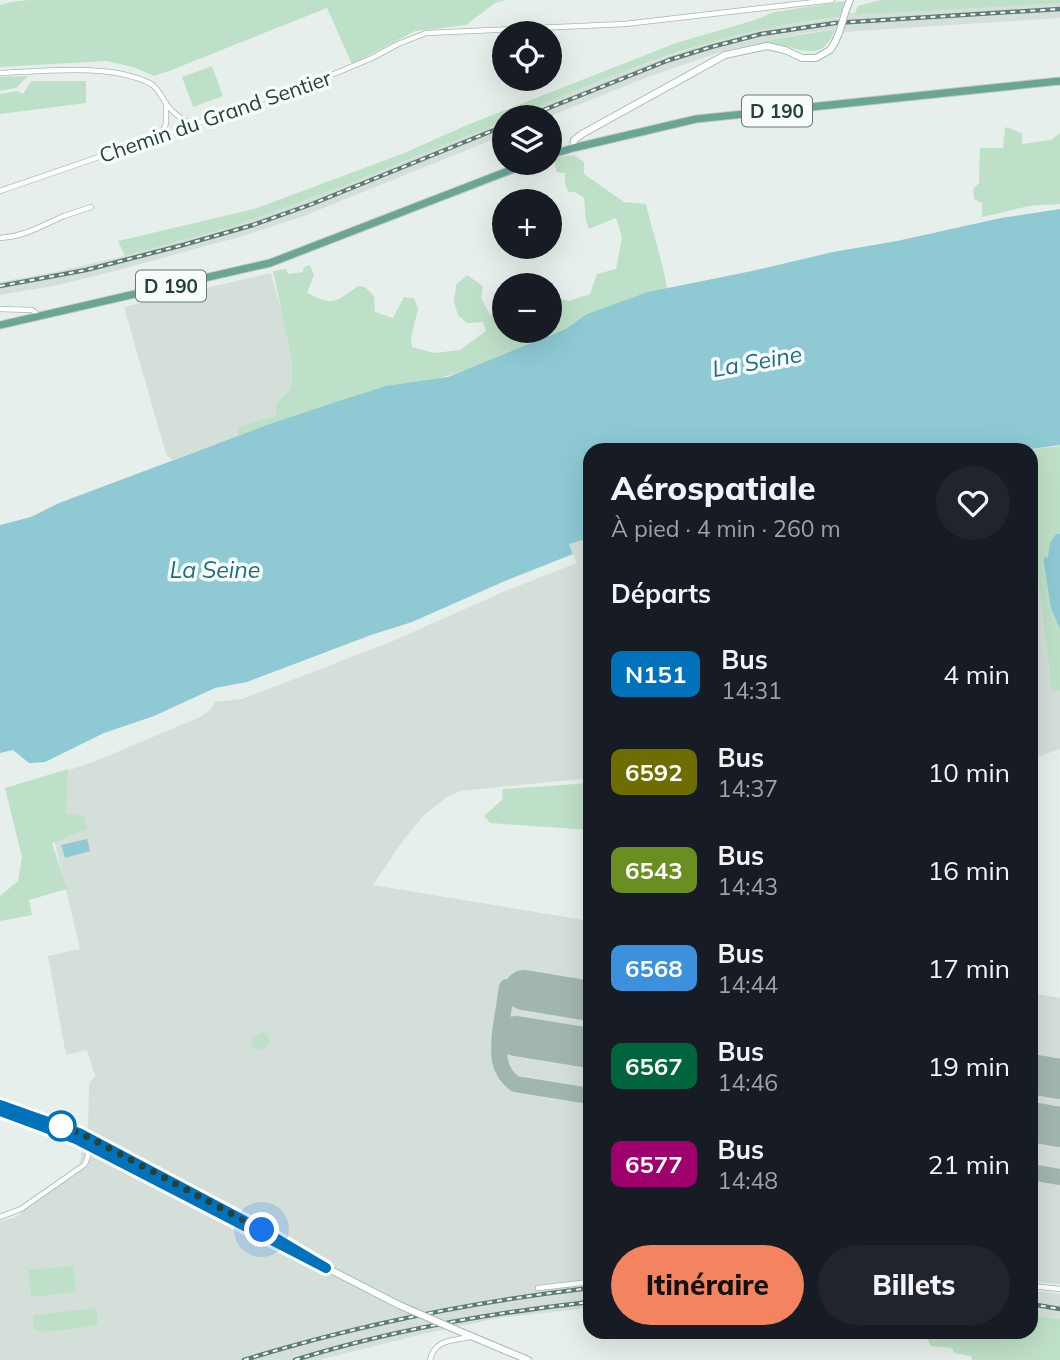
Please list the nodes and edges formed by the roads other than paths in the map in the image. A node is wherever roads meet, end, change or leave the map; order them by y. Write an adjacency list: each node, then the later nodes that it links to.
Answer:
1 (832, 0): 8 (street, Chemin du Grand Sentier)
2 (850, 0): 11 (main road, bridge)
3 (0, 73): 5 (street)
4 (1060, 81): 11 (main road, D 190)
5 (166, 103): 6 (street); 7 (street)
6 (177, 116): 8 (street); 9 (street)
7 (166, 123): 9 (street); 10 (street)
8 (194, 125): 9 (street, Chemin du Grand Sentier)
9 (177, 131): 10 (street, Chemin du Grand Sentier)
10 (162, 136): 14 (street, Chemin du Grand Sentier)
11 (572, 148): 12 (main road, D 190)
12 (562, 151)
13 (498, 175): 18 (main road, D 190)
14 (0, 191)
15 (91, 207): 16 (street)
16 (0, 238)
17 (0, 309): 18 (street)
18 (37, 316): 19 (main road, D 190)
19 (0, 325)
20 (0, 1105): 22 (main road)
21 (0, 1111): 23 (main road)
22 (104, 1146): 23 (street); 25 (main road)
23 (92, 1147): 24 (street); 25 (main road)
24 (0, 1217)
25 (326, 1268): 30 (main road, bridge)
26 (583, 1283): 27 (street)
27 (538, 1287)
28 (1038, 1287): 29 (street)
29 (1060, 1289)
30 (471, 1336): 31 (street); 32 (main road)
31 (430, 1360)
32 (528, 1360)

